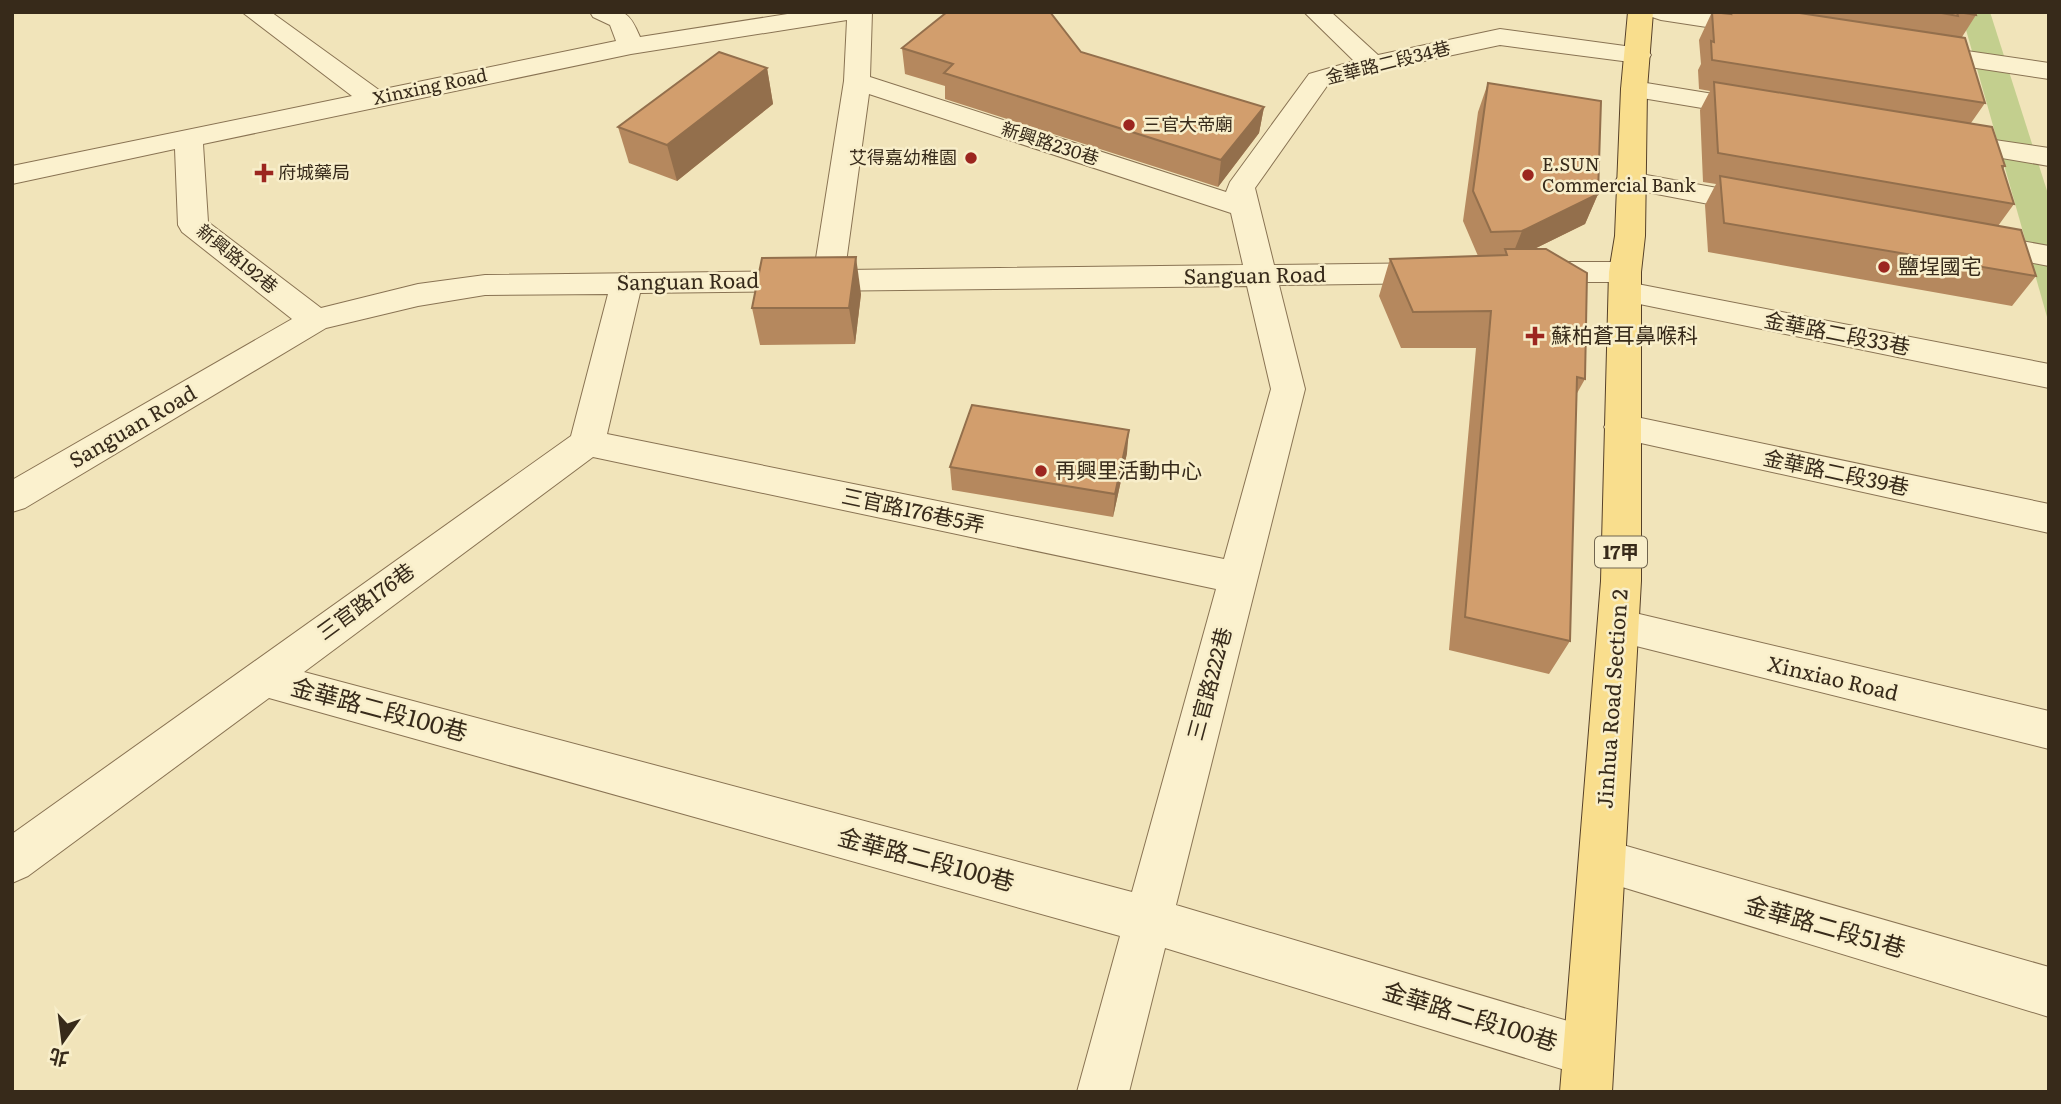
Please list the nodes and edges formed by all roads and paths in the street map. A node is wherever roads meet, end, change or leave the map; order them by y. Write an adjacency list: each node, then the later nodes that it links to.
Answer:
1 (254, 12): 15 (street)
2 (602, 12): 9 (street)
3 (851, 12): 9 (street, Xinxing Road)
4 (860, 12): 14 (street)
5 (1316, 12): 11 (street)
6 (1641, 12): 13 (main road, Jinhua Road Section 2 / 17甲)
7 (1661, 12): 8 (street)
8 (1781, 31)
9 (631, 46): 15 (street, Xinxing Road)
10 (1888, 47): 12 (street)
11 (1372, 64): 13 (street, 金華路二段34巷); 22 (street, 金華路二段34巷)
12 (2049, 71)
13 (1636, 72): 16 (street, 金華路二段34巷); 21 (main road, Jinhua Road Section 2 / 17甲)
14 (858, 81): 22 (street, 新興路230巷); 29 (street)
15 (374, 99): 18 (street, Xinxing Road)
16 (1788, 114)
17 (1925, 137): 19 (street)
18 (189, 139): 20 (street, Xinxing Road); 32 (street, 新興路192巷)
19 (2049, 157)
20 (12, 175)
21 (1630, 181): 23 (street); 30 (main road, Jinhua Road Section 2 / 17甲)
22 (1243, 207): 28 (street, 金華路二段34巷)
23 (1792, 210)
24 (1954, 239): 25 (street)
25 (2049, 256)
26 (1505, 272): 30 (street)
27 (1465, 273): 28 (street, Sanguan Road)
28 (1263, 276): 29 (street, Sanguan Road); 38 (street, 三官路222巷)
29 (828, 280): 31 (street, Sanguan Road)
30 (1626, 282): 33 (street, 金華路二段33巷); 34 (main road, Jinhua Road Section 2 / 17甲)
31 (627, 283): 32 (street, Sanguan Road); 35 (street)
32 (315, 320): 36 (street, Sanguan Road)
33 (2049, 376)
34 (1622, 427): 37 (street, 金華路二段39巷); 39 (main road, Jinhua Road Section 2 / 17甲)
35 (587, 443): 38 (street, 三官路176巷5弄); 40 (street, 三官路176巷)
36 (12, 498)
37 (2049, 519)
38 (1238, 578): 44 (street, 三官路222巷)
39 (1618, 626): 41 (street, Xinxiao Road); 43 (main road, Jinhua Road Section 2 / 17甲)
40 (261, 678): 42 (street, 三官路176巷); 44 (street, 金華路二段100巷)
41 (2049, 730)
42 (12, 861)
43 (1602, 862): 45 (street, 金華路二段51巷); 46 (main road, Jinhua Road Section 2 / 17甲)
44 (1149, 920): 46 (street, 金華路二段100巷); 47 (street, 三官路222巷)
45 (2049, 992)
46 (1587, 1072)
47 (1103, 1092)

